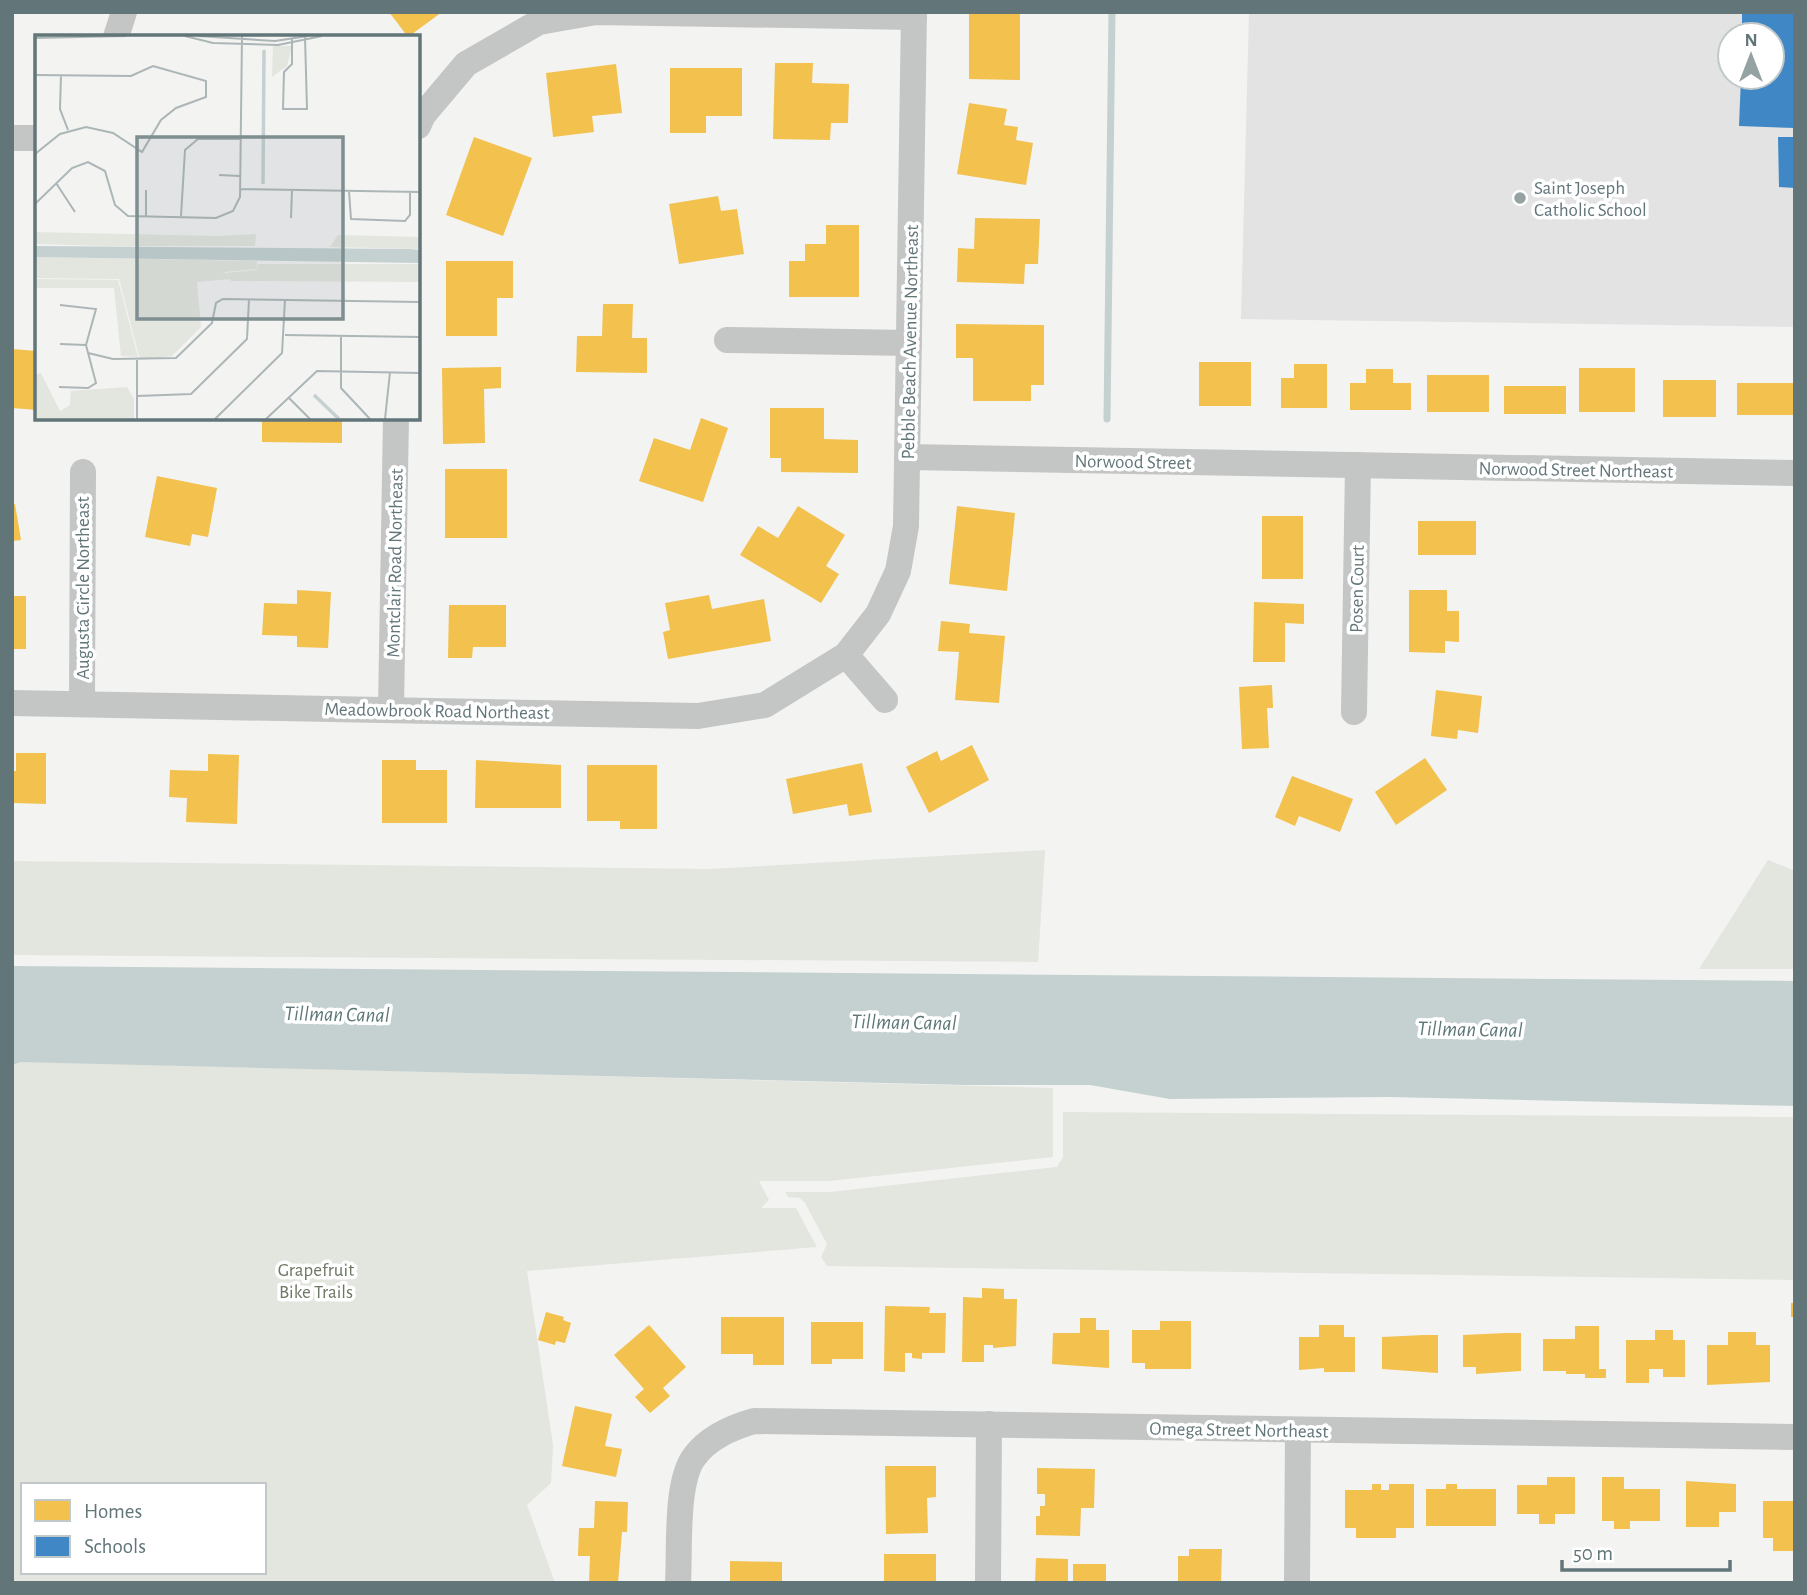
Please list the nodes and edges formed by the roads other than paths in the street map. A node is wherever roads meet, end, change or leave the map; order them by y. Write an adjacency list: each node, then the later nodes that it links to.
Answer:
1 (124, 12): 3 (street)
2 (914, 15): 4 (street); 8 (street, Pebble Beach Avenue Northeast)
3 (117, 35)
4 (420, 122)
5 (12, 138): 6 (street)
6 (35, 138)
7 (727, 340): 8 (street)
8 (909, 343): 10 (street, Pebble Beach Avenue Northeast)
9 (396, 420): 18 (street, Montclair Road Northeast)
10 (908, 457): 11 (street, Norwood Street); 14 (street, Pebble Beach Avenue Northeast)
11 (1358, 465): 13 (street, Norwood Street Northeast); 19 (street, Posen Court)
12 (83, 472): 17 (street, Augusta Circle Northeast)
13 (1795, 473)
14 (846, 655): 15 (street); 18 (street, Meadowbrook Road Northeast)
15 (885, 700)
16 (12, 703): 17 (street, Meadowbrook Road Northeast)
17 (82, 705): 18 (street, Meadowbrook Road Northeast)
18 (391, 709)
19 (1354, 712)
20 (989, 1424): 21 (street, Omega Street Northeast); 23 (street, Omega Street Northeast); 24 (street)
21 (1298, 1430): 22 (street, Omega Street Northeast); 25 (street)
22 (1795, 1437)
23 (678, 1583)
24 (988, 1583)
25 (1297, 1583)

